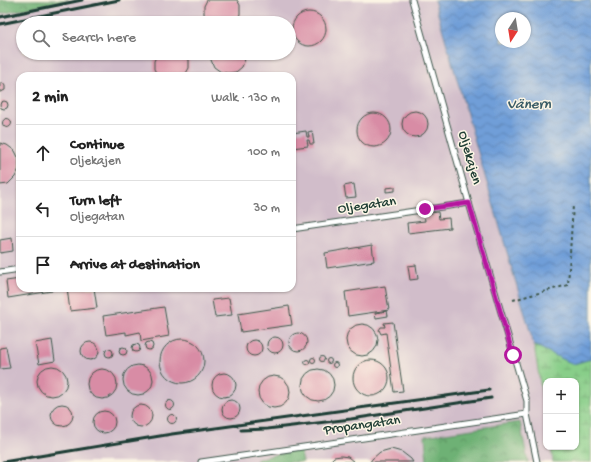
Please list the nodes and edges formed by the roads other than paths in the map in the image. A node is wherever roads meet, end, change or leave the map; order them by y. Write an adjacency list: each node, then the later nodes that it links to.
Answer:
1 (412, 0): 2 (lane, Oljekajen)
2 (469, 203): 3 (lane, Oljegatan); 6 (lane, Oljekajen)
3 (296, 228)
4 (16, 270): 5 (lane)
5 (0, 272)
6 (527, 414): 7 (lane, Propangatan); 8 (lane, Oljekajen)
7 (201, 462)
8 (537, 462)

